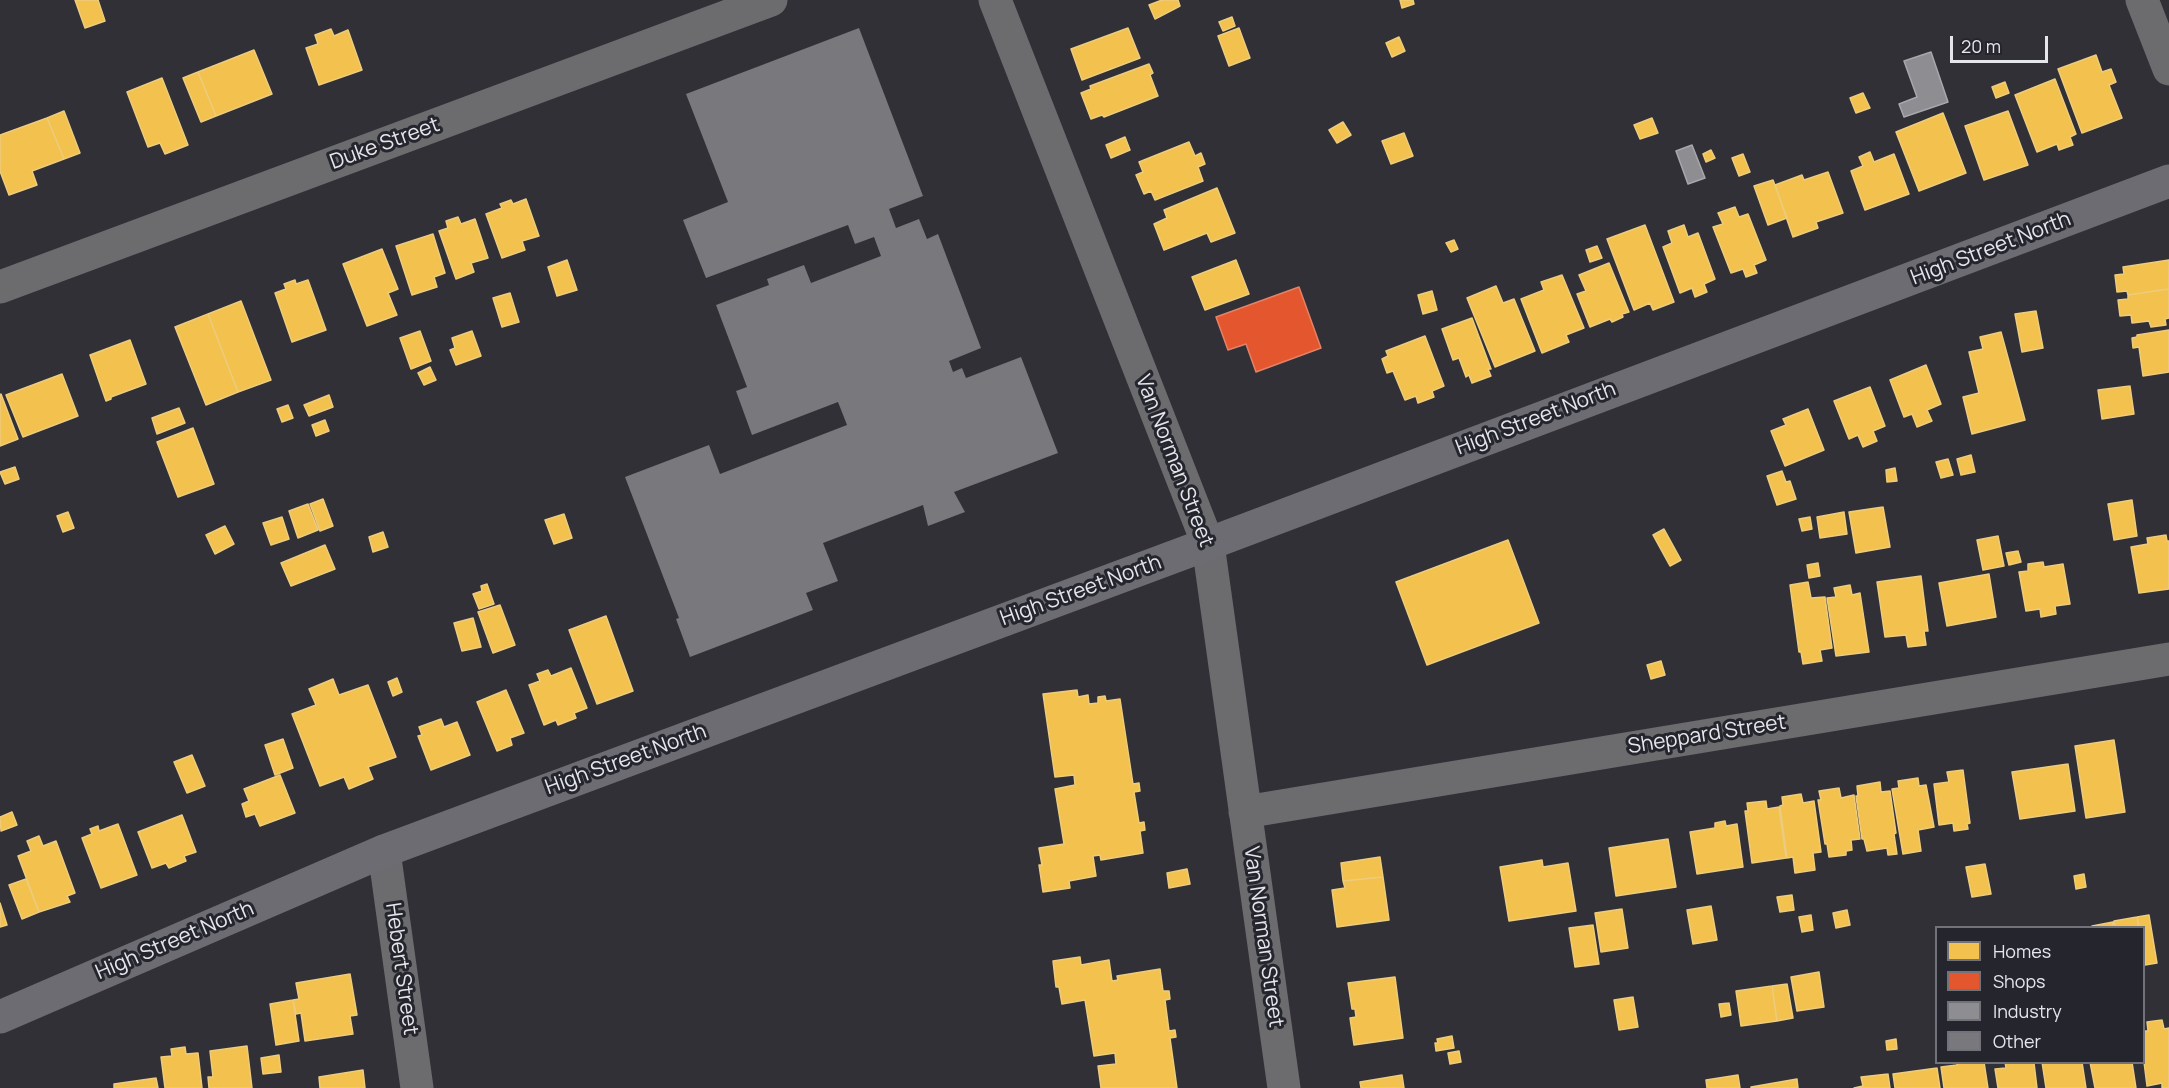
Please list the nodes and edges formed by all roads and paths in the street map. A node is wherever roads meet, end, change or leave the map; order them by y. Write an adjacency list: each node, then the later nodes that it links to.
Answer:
1 (771, 0): 6 (street, Duke Street)
2 (995, 0): 7 (street, Van Norman Street)
3 (2142, 0): 4 (street)
4 (2169, 69)
5 (2169, 181): 7 (main road, High Street North)
6 (0, 287)
7 (1208, 544): 9 (street, Van Norman Street); 10 (main road, High Street North)
8 (2169, 659): 9 (street, Sheppard Street)
9 (1245, 812): 13 (street, Van Norman Street)
10 (384, 850): 11 (main road, High Street North); 12 (street, Hebert Street)
11 (0, 1017)
12 (417, 1088)
13 (1284, 1088)

